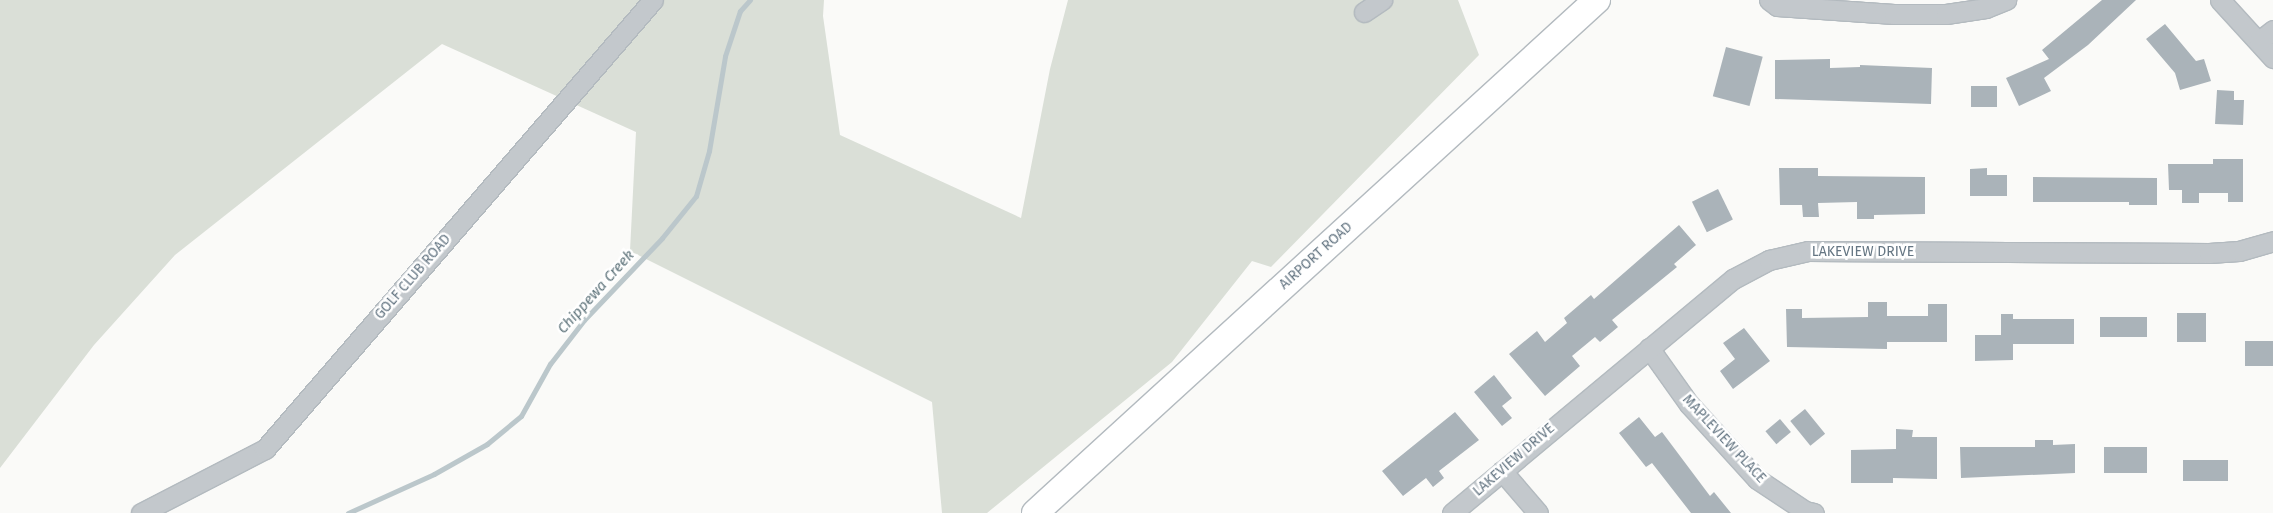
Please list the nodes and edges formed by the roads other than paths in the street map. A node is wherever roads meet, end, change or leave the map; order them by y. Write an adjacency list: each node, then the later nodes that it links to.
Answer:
1 (653, 0): 13 (street, GOLF CLUB ROAD)
2 (1382, 0): 7 (street)
3 (1597, 0): 14 (main road, AIRPORT ROAD)
4 (1769, 0): 5 (street)
5 (2006, 0)
6 (2220, 0): 8 (street)
7 (1364, 12)
8 (2266, 36): 9 (street)
9 (2273, 58)
10 (2273, 241): 11 (street, LAKEVIEW DRIVE)
11 (1649, 348): 12 (street, LAKEVIEW DRIVE); 17 (street, MAPLEVIEW PLACE)
12 (1502, 471): 15 (street, LAKEVIEW DRIVE); 16 (street)
13 (141, 513)
14 (1035, 513)
15 (1452, 513)
16 (1538, 513)
17 (1814, 513)

